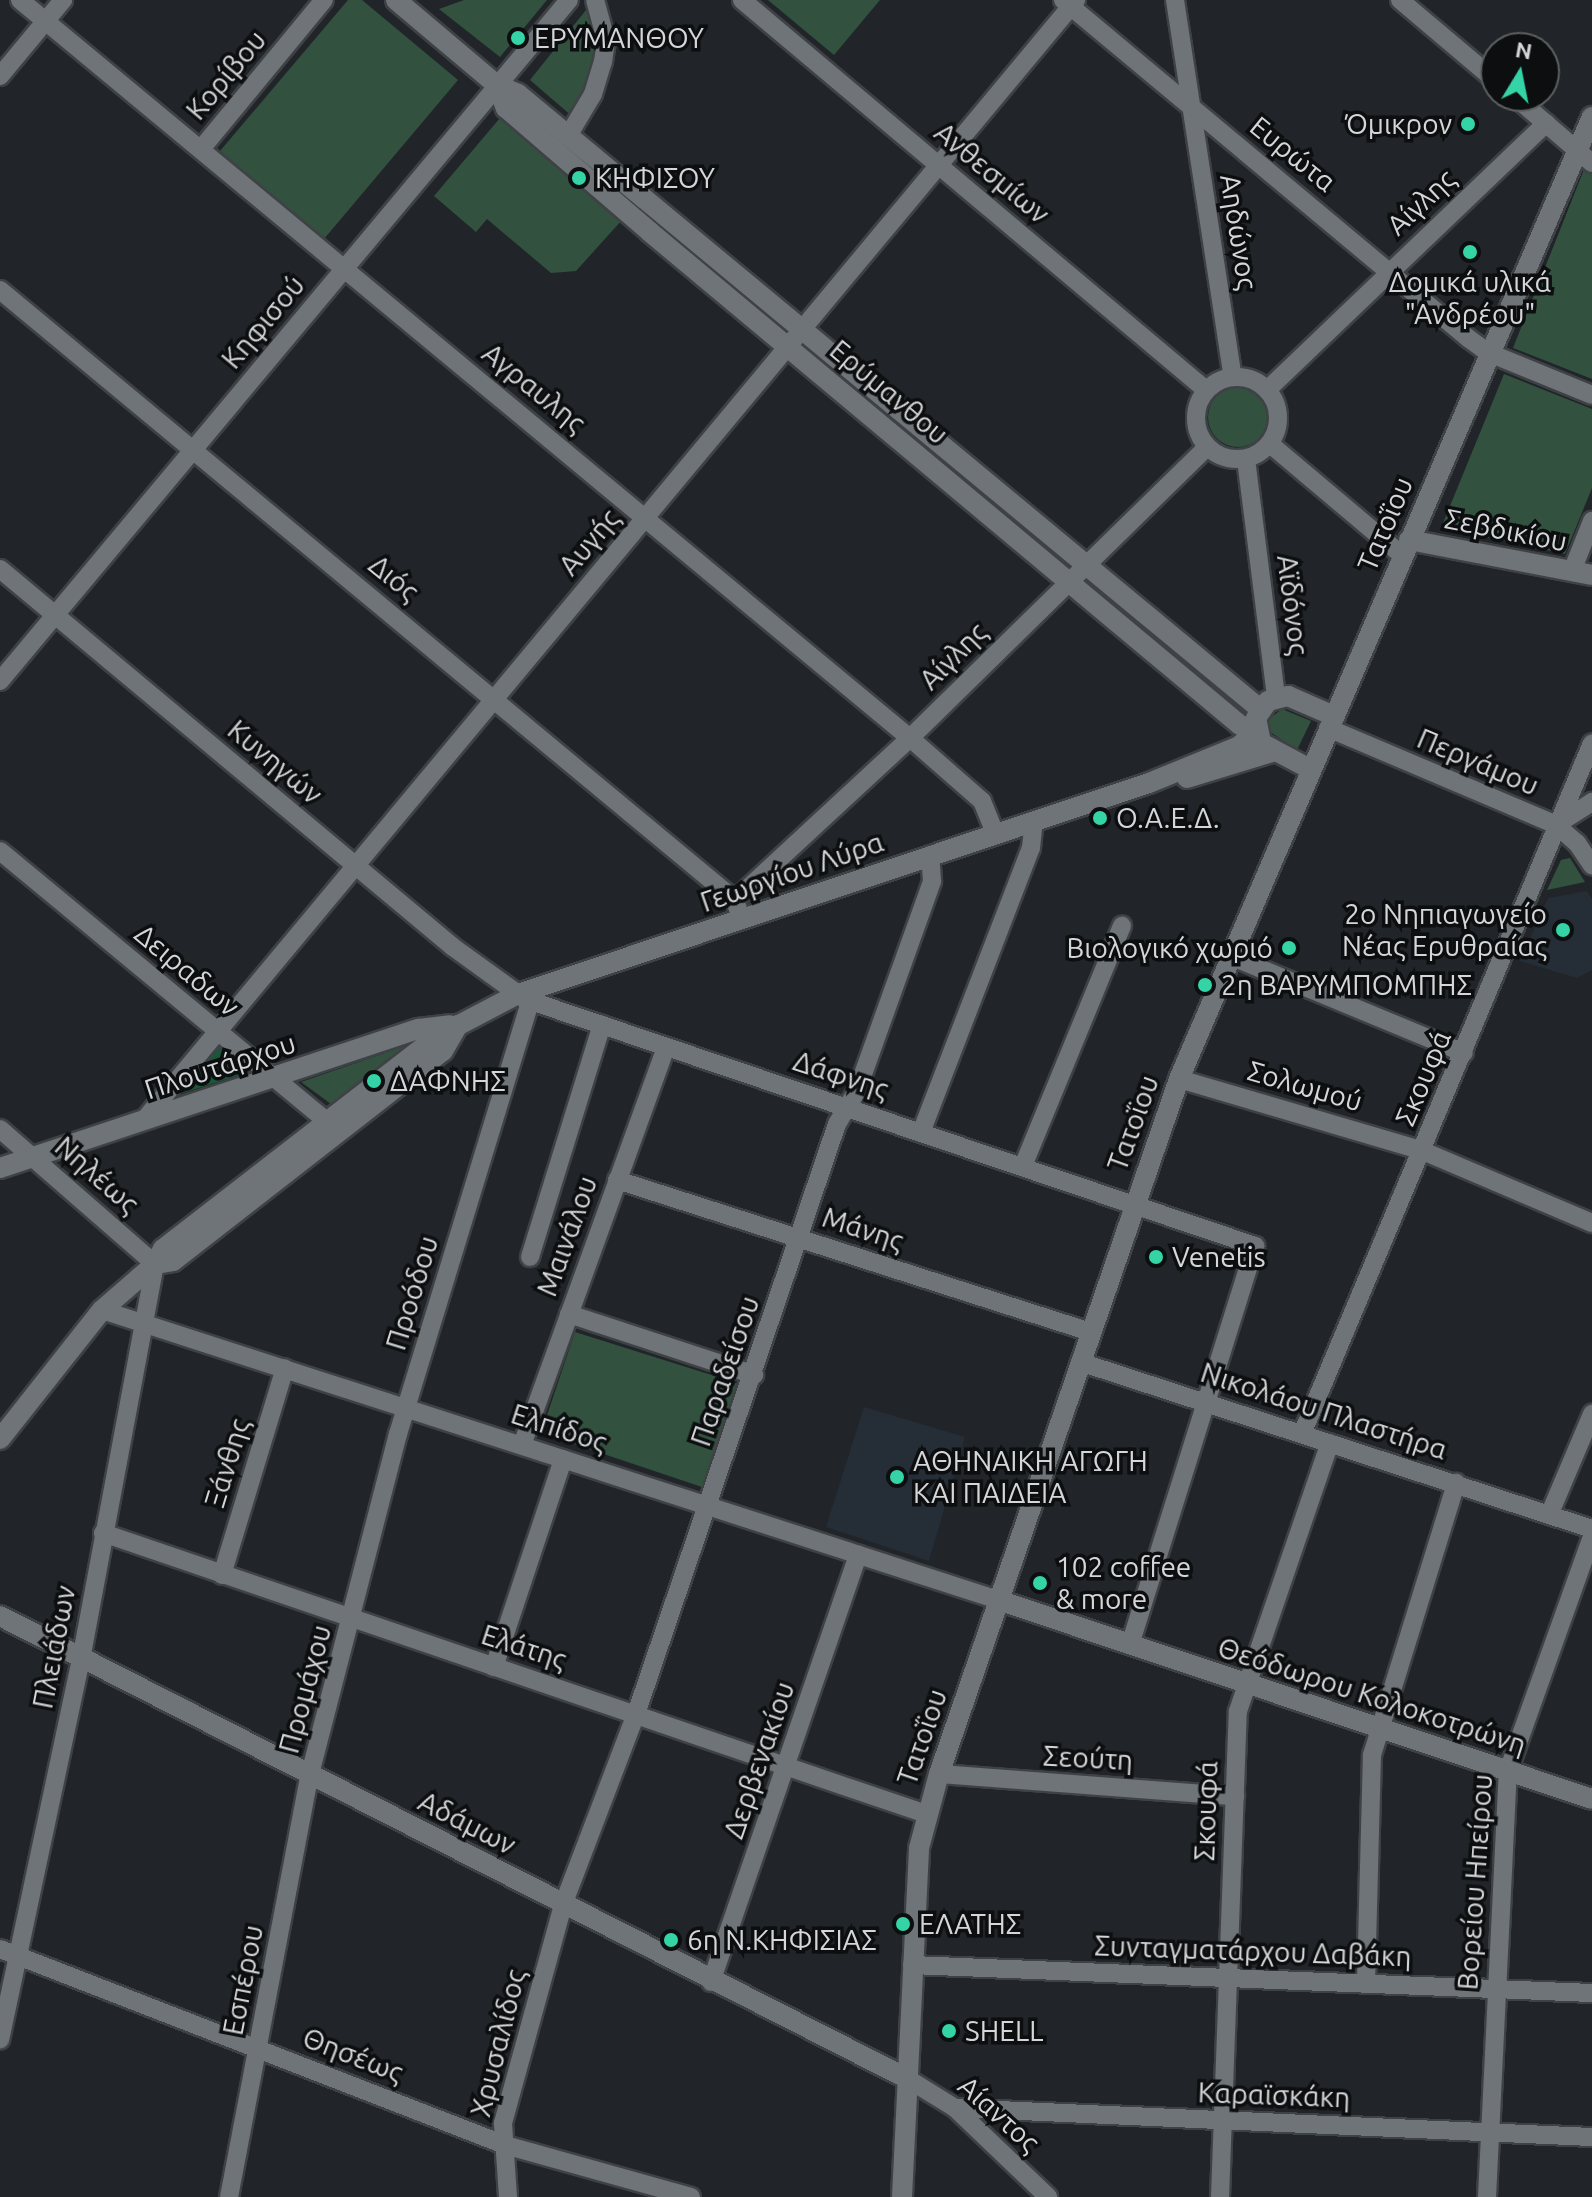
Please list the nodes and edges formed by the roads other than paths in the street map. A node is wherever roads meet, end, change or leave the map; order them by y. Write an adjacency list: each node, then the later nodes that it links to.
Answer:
1 (20, 0): 11 (street, Αγραυλης)
2 (63, 0): 11 (street)
3 (324, 0): 20 (street, Κορίβου)
4 (396, 0): 14 (street, Ερύμανθου)
5 (569, 0): 14 (street, Κηφισού)
6 (595, 0): 19 (street)
7 (742, 0): 22 (street, Ανθεσμίων)
8 (1175, 0): 15 (street, Αηδώνος)
9 (1400, 0): 12 (street)
10 (1070, 2): 15 (street, Ευρώτα); 22 (street, Αυγής)
11 (45, 22): 13 (street); 20 (street, Αγραυλης)
12 (1480, 68)
13 (0, 76)
14 (497, 85): 19 (street, Ερύμανθου); 23 (street, Κηφισού); 26 (street, Ερύμανθου)
15 (1191, 107): 24 (street, Ευρώτα); 28 (street, Αηδώνος)
16 (1533, 112): 18 (street)
17 (1592, 117): 21 (street, Τατοΐου)
18 (1546, 123): 21 (street); 24 (street, Αίγλης)
19 (568, 136): 26 (street, Ερύμανθου)
20 (201, 149): 23 (street, Αγραυλης)
21 (1584, 158): 27 (street, Τατοΐου)
22 (939, 166): 26 (street, Αυγής); 29 (street, Ανθεσμίων)
23 (344, 270): 34 (street, Κηφισού); 36 (street, Αγραυλης)
24 (1390, 270): 27 (street, Ευρώτα); 30 (street, Αίγλης)
25 (0, 290): 34 (street, Διός)
26 (797, 337): 36 (street, Αυγής); 39 (street, Ερύμανθου); 42 (street, Ερύμανθου)
27 (1487, 352): 31 (street, Ευρώτα); 38 (street, Τατοΐου)
28 (1233, 377): 29 (street); 30 (street)
29 (1206, 390): 33 (street)
30 (1267, 390): 32 (street)
31 (1592, 395)
32 (1270, 444): 35 (street); 38 (street)
33 (1207, 447): 35 (street); 39 (street, Αίγλης)
34 (193, 450): 43 (street, Κηφισού); 45 (street, Διός)
35 (1246, 459): 46 (street, Αϊδόνος)
36 (647, 516): 45 (street, Αυγής); 49 (street, Αγραυλης)
37 (1592, 521): 41 (street)
38 (1406, 547): 41 (street, Σεβδικίου); 47 (street, Τατοΐου)
39 (1085, 565): 42 (street, Αίγλης); 46 (street, Ερύμανθου)
40 (0, 569): 43 (street, Κυνηγών)
41 (1582, 573)
42 (1069, 580): 48 (street, Ερύμανθου); 49 (street, Αίγλης)
43 (55, 615): 44 (street, Κηφισού); 60 (street, Κυνηγών)
44 (0, 681)
45 (496, 698): 60 (street, Αυγής); 62 (street, Διός)
46 (1268, 702): 47 (street, Αϊδόνος); 48 (street)
47 (1331, 722): 52 (street, Τατοΐου); 56 (street, Περγάμου)
48 (1256, 731): 51 (street, Ερύμανθου); 53 (street, Γεωργίου Λύρα)
49 (910, 738): 57 (street, Αγραυλης); 62 (street, Αίγλης)
50 (1592, 743): 56 (street, Σκουφά)
51 (1272, 752): 52 (street, Ερύμανθου); 53 (street, Γεωργίου Λύρα)
52 (1310, 769): 64 (street, Τατοΐου)
53 (1149, 783): 55 (street, Γεωργίου Λύρα)
54 (1592, 802): 56 (street)
55 (1034, 821): 57 (street, Γεωργίου Λύρα); 77 (street)
56 (1556, 825): 61 (street, Περγάμου); 70 (street, Σκουφά)
57 (995, 833): 59 (street, Γεωργίου Λύρα)
58 (0, 851): 68 (street, Δειραδων)
59 (930, 855): 62 (street, Γεωργίου Λύρα); 73 (street, Παραδείσου)
60 (356, 865): 65 (street, Κυνηγών); 68 (street, Αυγής)
61 (1592, 865)
62 (738, 909): 65 (street, Γεωργίου Λύρα)
63 (1122, 926): 80 (street)
64 (1230, 956): 70 (street); 72 (street, Τατοΐου)
65 (524, 998): 66 (street, Γεωργίου Λύρα); 67 (street, Δάφνης); 96 (street, Προόδου)
66 (458, 1025): 71 (street, Πλουτάρχου); 75 (street, Γεωργίου Λύρα)
67 (602, 1025): 69 (street, Δάφνης); 86 (street)
68 (218, 1032): 71 (street, Δειραδων); 74 (street, Αυγής)
69 (666, 1047): 73 (street, Δάφνης); 82 (street, Μαινάλου)
70 (1464, 1053): 78 (street, Σκουφά)
71 (274, 1079): 74 (street, Πλουτάρχου); 75 (street, Δειραδων)
72 (1179, 1079): 78 (street, Σολωμού); 83 (street, Τατοΐου)
73 (847, 1106): 77 (street, Δάφνης); 85 (street, Παραδείσου)
74 (144, 1120): 79 (street, Πλουτάρχου)
75 (333, 1127): 87 (street, Γεωργίου Λύρα)
76 (0, 1129): 79 (street, Νηλέως)
77 (922, 1130): 80 (street, Δάφνης)
78 (1423, 1151): 84 (street, Σολωμού); 98 (street, Σκουφά)
79 (34, 1157): 81 (street, Πλουτάρχου); 87 (street, Νηλέως)
80 (1023, 1166): 83 (street, Δάφνης)
81 (0, 1168)
82 (617, 1180): 85 (street, Μάνης); 89 (street, Μαινάλου)
83 (1133, 1204): 91 (street, Τατοΐου); 95 (street, Δάφνης)
84 (1592, 1223)
85 (799, 1238): 91 (street, Μάνης); 94 (street, Παραδείσου)
86 (530, 1257)
87 (155, 1264): 88 (street, Γεωργίου Λύρα); 90 (street, Πλειάδων)
88 (102, 1310): 90 (street, Ελπίδος); 99 (street, Γεωργίου Λύρα)
89 (569, 1314): 94 (street); 101 (street, Μαινάλου)
90 (147, 1323): 93 (street, Ελπίδος); 107 (street, Πλειάδων)
91 (1091, 1332): 92 (street, Τατοΐου)
92 (1080, 1362): 95 (street, Νικολάου Πλαστήρα); 111 (street, Τατοΐου)
93 (285, 1368): 96 (street, Ελπίδος); 110 (street, Ξάνθης)
94 (754, 1375): 104 (street, Παραδείσου)
95 (1208, 1402): 98 (street, Νικολάου Πλαστήρα); 114 (street)
96 (406, 1408): 101 (street, Ελπίδος); 113 (street, Προόδου)
97 (1592, 1414): 105 (street)
98 (1302, 1434): 100 (street, Νικολάου Πλαστήρα)
99 (0, 1439)
100 (1330, 1443): 103 (street, Νικολάου Πλαστήρα); 117 (street, Σκουφά)
101 (522, 1445): 102 (street, Ελπίδος)
102 (563, 1459): 104 (street, Ελπίδος); 116 (street)
103 (1456, 1483): 105 (street, Νικολάου Πλαστήρα); 119 (street)
104 (709, 1506): 109 (street, Ελπίδος); 118 (street, Παραδείσου)
105 (1550, 1513): 106 (street, Νικολάου Πλαστήρα)
106 (1592, 1529)
107 (103, 1533): 110 (street, Ελάτης); 115 (street, Πλειάδων)
108 (1592, 1536): 121 (street, Βορείου Ηπείρου)
109 (858, 1555): 111 (street, Ελπίδος); 120 (street, Δερβενακίου)
110 (222, 1575): 113 (street, Ελάτης)
111 (998, 1600): 114 (street, Θεόδωρου Κολοκοτρώνη); 123 (street, Τατοΐου)
112 (0, 1616): 115 (street, Αδάμων)
113 (353, 1618): 116 (street, Ελάτης); 122 (street, Προμάχου)
114 (1130, 1645): 117 (street, Θεόδωρου Κολοκοτρώνη)
115 (81, 1659): 122 (street, Αδάμων); 129 (street, Πλειάδων)
116 (494, 1667): 118 (street, Ελάτης)
117 (1246, 1683): 119 (street, Θεόδωρου Κολοκοτρώνη); 124 (street, Σκουφά)
118 (636, 1714): 120 (street, Ελάτης); 127 (street, Παραδείσου)
119 (1377, 1727): 121 (street, Θεόδωρου Κολοκοτρώνη); 133 (street)
120 (787, 1766): 126 (street, Ελάτης); 132 (street, Δερβενακίου)
121 (1508, 1771): 125 (street, Θεόδωρου Κολοκοτρώνη); 134 (street, Βορείου Ηπείρου)
122 (310, 1774): 127 (street, Αδάμων); 137 (street, Εσπέρου)
123 (939, 1774): 124 (street, Σεούτη); 126 (street, Τατοΐου)
124 (1235, 1796): 131 (street, Σκουφά)
125 (1592, 1799)
126 (926, 1814): 130 (street, Τατοΐου)
127 (563, 1905): 132 (street, Αδάμων); 143 (street, Χρυσαλίδος)
128 (0, 1949): 129 (street, Θησέως)
129 (18, 1956): 136 (street, Πλειάδων); 137 (street, Θησέως)
130 (912, 1965): 131 (street, Συνταγματάρχου Δαβάκη); 138 (street, Τατοΐου)
131 (1228, 1977): 133 (street, Συνταγματάρχου Δαβάκη); 140 (street, Σκουφά)
132 (711, 1982): 138 (street, Αδάμων)
133 (1366, 1983): 134 (street, Συνταγματάρχου Δαβάκη)
134 (1497, 1989): 135 (street, Συνταγματάρχου Δαβάκη); 141 (street, Βορείου Ηπείρου)
135 (1592, 1993)
136 (0, 2039)
137 (259, 2049): 143 (street, Θησέως); 144 (street, Εσπέρου)
138 (908, 2079): 139 (street, Αίαντος); 147 (street, Τατοΐου)
139 (955, 2108): 140 (street, Καραϊσκάκη); 148 (street, Αίαντος)
140 (1223, 2121): 141 (street, Καραϊσκάκη); 149 (street, Σκουφά)
141 (1490, 2132): 142 (street, Καραϊσκάκη); 150 (street, Βορείου Ηπείρου)
142 (1592, 2137)
143 (505, 2145): 145 (street, Χρυσαλίδος); 146 (street, Θησέως)
144 (229, 2197)
145 (508, 2197)
146 (691, 2197)
147 (902, 2197)
148 (1048, 2197)
149 (1220, 2197)
150 (1487, 2197)

